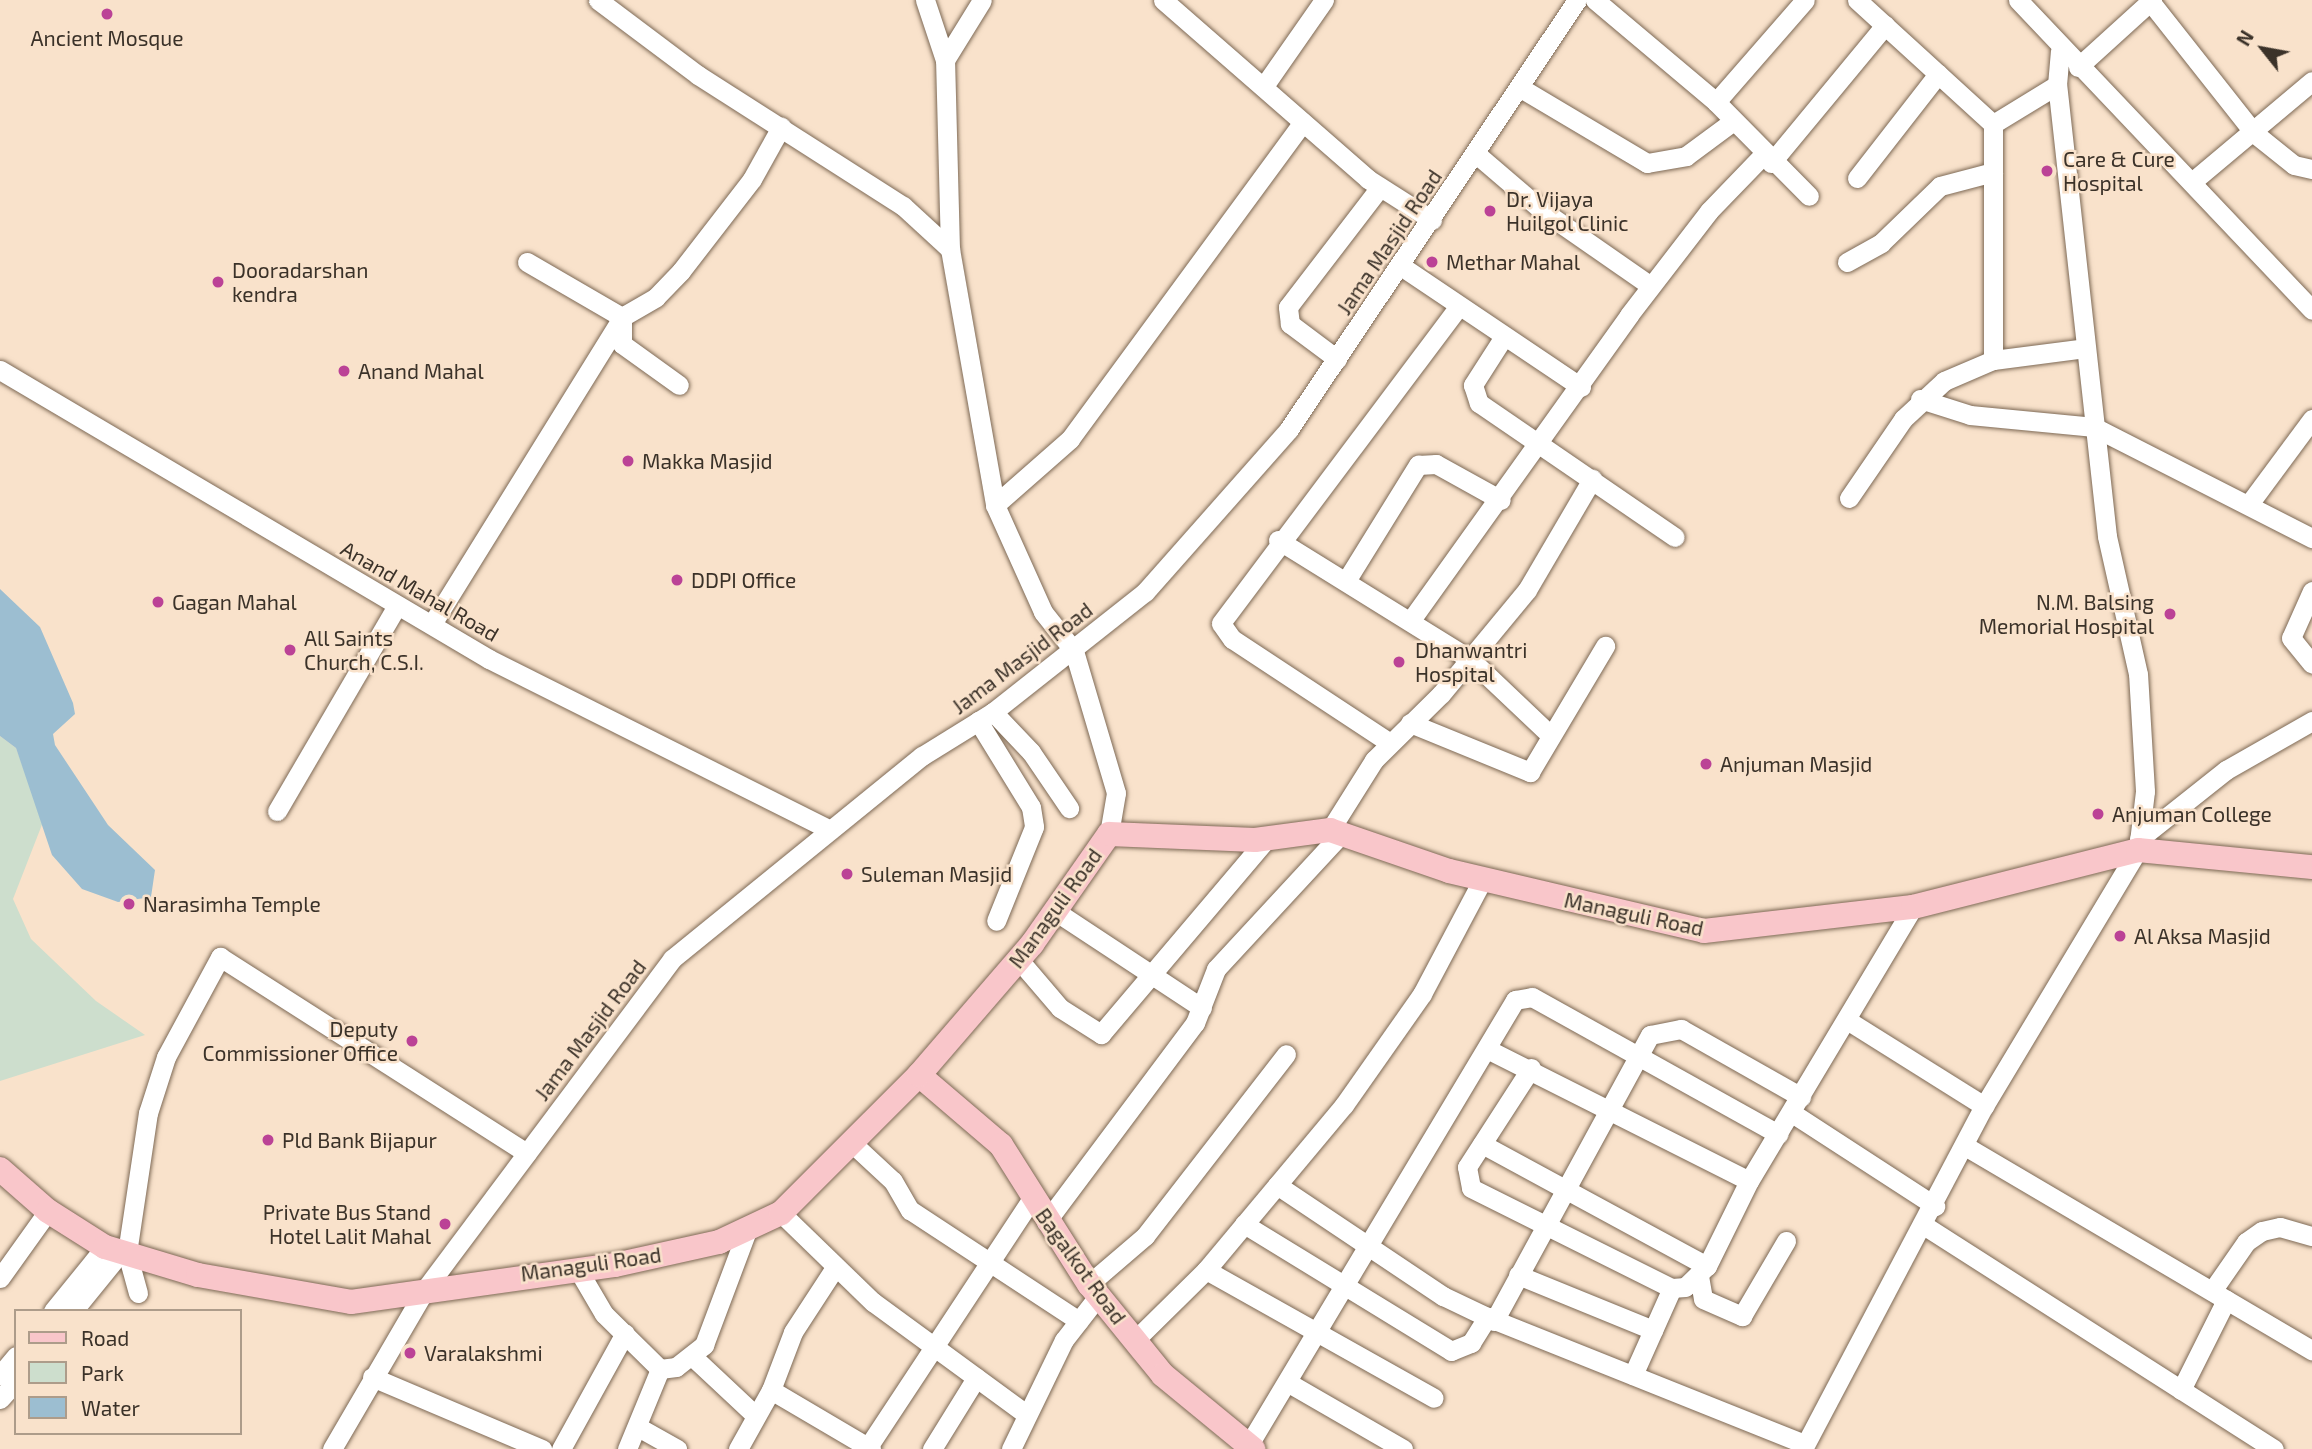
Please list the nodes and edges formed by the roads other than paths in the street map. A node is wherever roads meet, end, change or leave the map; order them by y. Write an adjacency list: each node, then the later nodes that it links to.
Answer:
1 (598, 0): 25 (street)
2 (925, 0): 14 (street)
3 (982, 0): 14 (street)
4 (1163, 0): 19 (street)
5 (1324, 0): 19 (street)
6 (1577, 0): 20 (street, Jama Masjid Road)
7 (1595, 0): 21 (street)
8 (1805, 0): 21 (street)
9 (1857, 0): 12 (street)
10 (2018, 0): 13 (street)
11 (2151, 1): 15 (street); 26 (street)
12 (1885, 25): 16 (street); 28 (street)
13 (2060, 51): 15 (street); 18 (street)
14 (945, 60): 36 (street)
15 (2078, 67): 32 (street)
16 (1938, 74): 24 (street); 31 (street)
17 (2312, 81): 26 (street)
18 (2057, 85): 24 (street); 45 (street)
19 (1264, 86): 22 (street)
20 (1519, 87): 23 (street); 27 (street, Jama Masjid Road)
21 (1716, 102): 23 (street)
22 (1303, 122): 33 (street); 59 (street)
23 (1732, 122): 28 (street)
24 (1993, 124): 30 (street)
25 (781, 127): 36 (street); 43 (street)
26 (2254, 133): 29 (street); 32 (street)
27 (1475, 153): 35 (street, Jama Masjid Road); 40 (street)
28 (1767, 159): 34 (street); 40 (street)
29 (2312, 169)
30 (1993, 172): 38 (street); 47 (street)
31 (1857, 178)
32 (2193, 181): 42 (street)
33 (1380, 187): 35 (street); 46 (street)
34 (1809, 196)
35 (1432, 220): 39 (street, Jama Masjid Road)
36 (950, 249): 59 (street)
37 (527, 262): 43 (street)
38 (1847, 262)
39 (1401, 266): 41 (street); 46 (street, Jama Masjid Road)
40 (1651, 286): 50 (street)
41 (1457, 309): 44 (street); 62 (street)
42 (2312, 310)
43 (622, 317): 49 (street); 67 (street)
44 (1503, 338): 50 (street); 54 (street)
45 (2085, 348): 47 (street); 53 (street)
46 (1337, 359): 69 (street, Jama Masjid Road)
47 (1993, 360): 51 (street)
48 (0, 370): 65 (street, Anand Mahal Road)
49 (680, 385)
50 (1581, 387): 54 (street)
51 (1920, 399): 53 (street); 56 (street)
52 (2312, 419): 58 (street)
53 (2094, 428): 58 (street); 83 (street)
54 (1542, 445): 55 (street); 57 (street)
55 (1592, 479): 60 (street); 70 (street)
56 (1849, 498)
57 (1501, 500): 63 (street); 66 (street)
58 (2249, 504): 61 (street)
59 (995, 505): 69 (street)
60 (1675, 537)
61 (2312, 538)
62 (1279, 540): 63 (street); 76 (street)
63 (1346, 581): 66 (street)
64 (2312, 591): 71 (street)
65 (397, 606): 67 (street, Anand Mahal Road); 78 (street)
66 (1411, 620): 70 (street)
67 (432, 624): 79 (street, Anand Mahal Road)
68 (1605, 646): 75 (street)
69 (1074, 651): 72 (street, Jama Masjid Road); 81 (street)
70 (1470, 659): 74 (street); 75 (street)
71 (2312, 664)
72 (985, 717): 77 (street); 79 (street, Jama Masjid Road); 88 (street)
73 (2312, 721): 83 (street)
74 (1410, 723): 75 (street); 76 (street)
75 (1550, 735)
76 (1390, 743): 80 (street)
77 (1069, 808)
78 (277, 811)
79 (829, 829): 105 (street, Jama Masjid Road)
80 (1336, 832): 82 (main road, Managuli Road); 85 (main road, Managuli Road); 91 (street)
81 (1109, 834): 82 (main road, Managuli Road); 87 (main road, Managuli Road)
82 (1268, 837): 90 (street)
83 (2139, 844): 84 (main road, Managuli Road); 86 (main road, Managuli Road); 99 (street)
84 (2312, 867)
85 (1483, 879): 86 (main road, Managuli Road); 108 (street)
86 (1913, 906): 92 (street)
87 (1055, 911): 89 (main road, Managuli Road); 90 (street)
88 (996, 921)
89 (1018, 960): 90 (street); 97 (main road, Managuli Road)
90 (1155, 973): 91 (street)
91 (1202, 1007): 114 (street)
92 (1847, 1020): 98 (street); 99 (street)
93 (1487, 1048): 95 (street); 96 (street); 121 (street)
94 (1286, 1054): 132 (street)
95 (1637, 1055): 98 (street); 100 (street); 101 (street)
96 (1531, 1068): 100 (street); 103 (street)
97 (919, 1075): 102 (main road, Managuli Road); 110 (main road, Bagalkot Road)
98 (1796, 1105): 101 (street); 111 (street)
99 (1984, 1106): 104 (street)
100 (1609, 1108): 107 (street); 109 (street)
101 (1779, 1134): 107 (street)
102 (853, 1144): 113 (main road, Managuli Road); 123 (street)
103 (1482, 1144): 109 (street); 116 (street)
104 (1965, 1146): 111 (street); 135 (street)
105 (527, 1153): 122 (street); 130 (street, Jama Masjid Road)
106 (0, 1169): 112 (main road, Managuli Road)
107 (1749, 1181): 127 (street)
108 (1277, 1185): 115 (street); 121 (street)
109 (1564, 1190): 116 (street); 127 (street)
110 (1032, 1198): 114 (main road, Bagalkot Road); 123 (street)
111 (1935, 1206): 117 (street)
112 (48, 1211): 122 (main road, Managuli Road); 129 (street)
113 (781, 1213): 118 (main road, Managuli Road); 125 (street)
114 (1046, 1222): 132 (main road, Bagalkot Road)
115 (1244, 1223): 126 (street); 133 (street)
116 (1545, 1224): 128 (street); 131 (street)
117 (1925, 1226): 154 (street); 160 (street)
118 (748, 1228): 124 (main road, Managuli Road); 146 (street)
119 (2312, 1236): 135 (street)
120 (1786, 1241): 127 (street)
121 (1368, 1247): 133 (street); 138 (street)
122 (117, 1251): 130 (main road, Managuli Road); 134 (street); 136 (street); 137 (street)
123 (984, 1264): 139 (street); 144 (street)
124 (577, 1268): 130 (main road, Managuli Road); 142 (street)
125 (834, 1269): 144 (street); 153 (street)
126 (1206, 1270): 141 (street); 143 (street)
127 (1703, 1271): 131 (street)
128 (1518, 1275): 138 (street); 140 (street)
129 (0, 1278)
130 (426, 1288): 150 (street, Jama Masjid Road)
131 (1672, 1288): 140 (street)
132 (1094, 1289): 139 (street); 143 (main road, Bagalkot Road)
133 (1343, 1290): 138 (street); 141 (street)
134 (138, 1293)
135 (2219, 1295): 145 (street); 154 (street)
136 (55, 1309)
137 (74, 1309)
138 (1491, 1319): 149 (street)
139 (1079, 1321): 157 (street)
140 (1653, 1330): 149 (street)
141 (1318, 1332): 152 (street); 155 (street)
142 (625, 1333): 148 (street); 165 (street)
143 (1136, 1339): 161 (main road, Bagalkot Road)
144 (930, 1344): 151 (street); 162 (street)
145 (2312, 1350)
146 (693, 1357): 148 (street); 158 (street)
147 (8, 1367): 156 (street)
148 (660, 1368): 159 (street)
149 (1633, 1376): 160 (street)
150 (372, 1377): 163 (street, Jama Masjid Road); 164 (street)
151 (976, 1378): 157 (street); 169 (street)
152 (1287, 1382): 161 (street); 171 (street)
153 (771, 1390): 158 (street); 162 (street)
154 (2181, 1390): 172 (street)
155 (1434, 1398)
156 (0, 1399)
157 (1026, 1414): 170 (street)
158 (755, 1415): 168 (street)
159 (638, 1427): 166 (street); 167 (street)
160 (1804, 1446)
161 (1251, 1447)
162 (869, 1448)
163 (332, 1449)
164 (542, 1449)
165 (561, 1449)
166 (627, 1449)
167 (677, 1449)
168 (738, 1449)
169 (932, 1449)
170 (1011, 1449)
171 (1403, 1449)
172 (2274, 1449)

